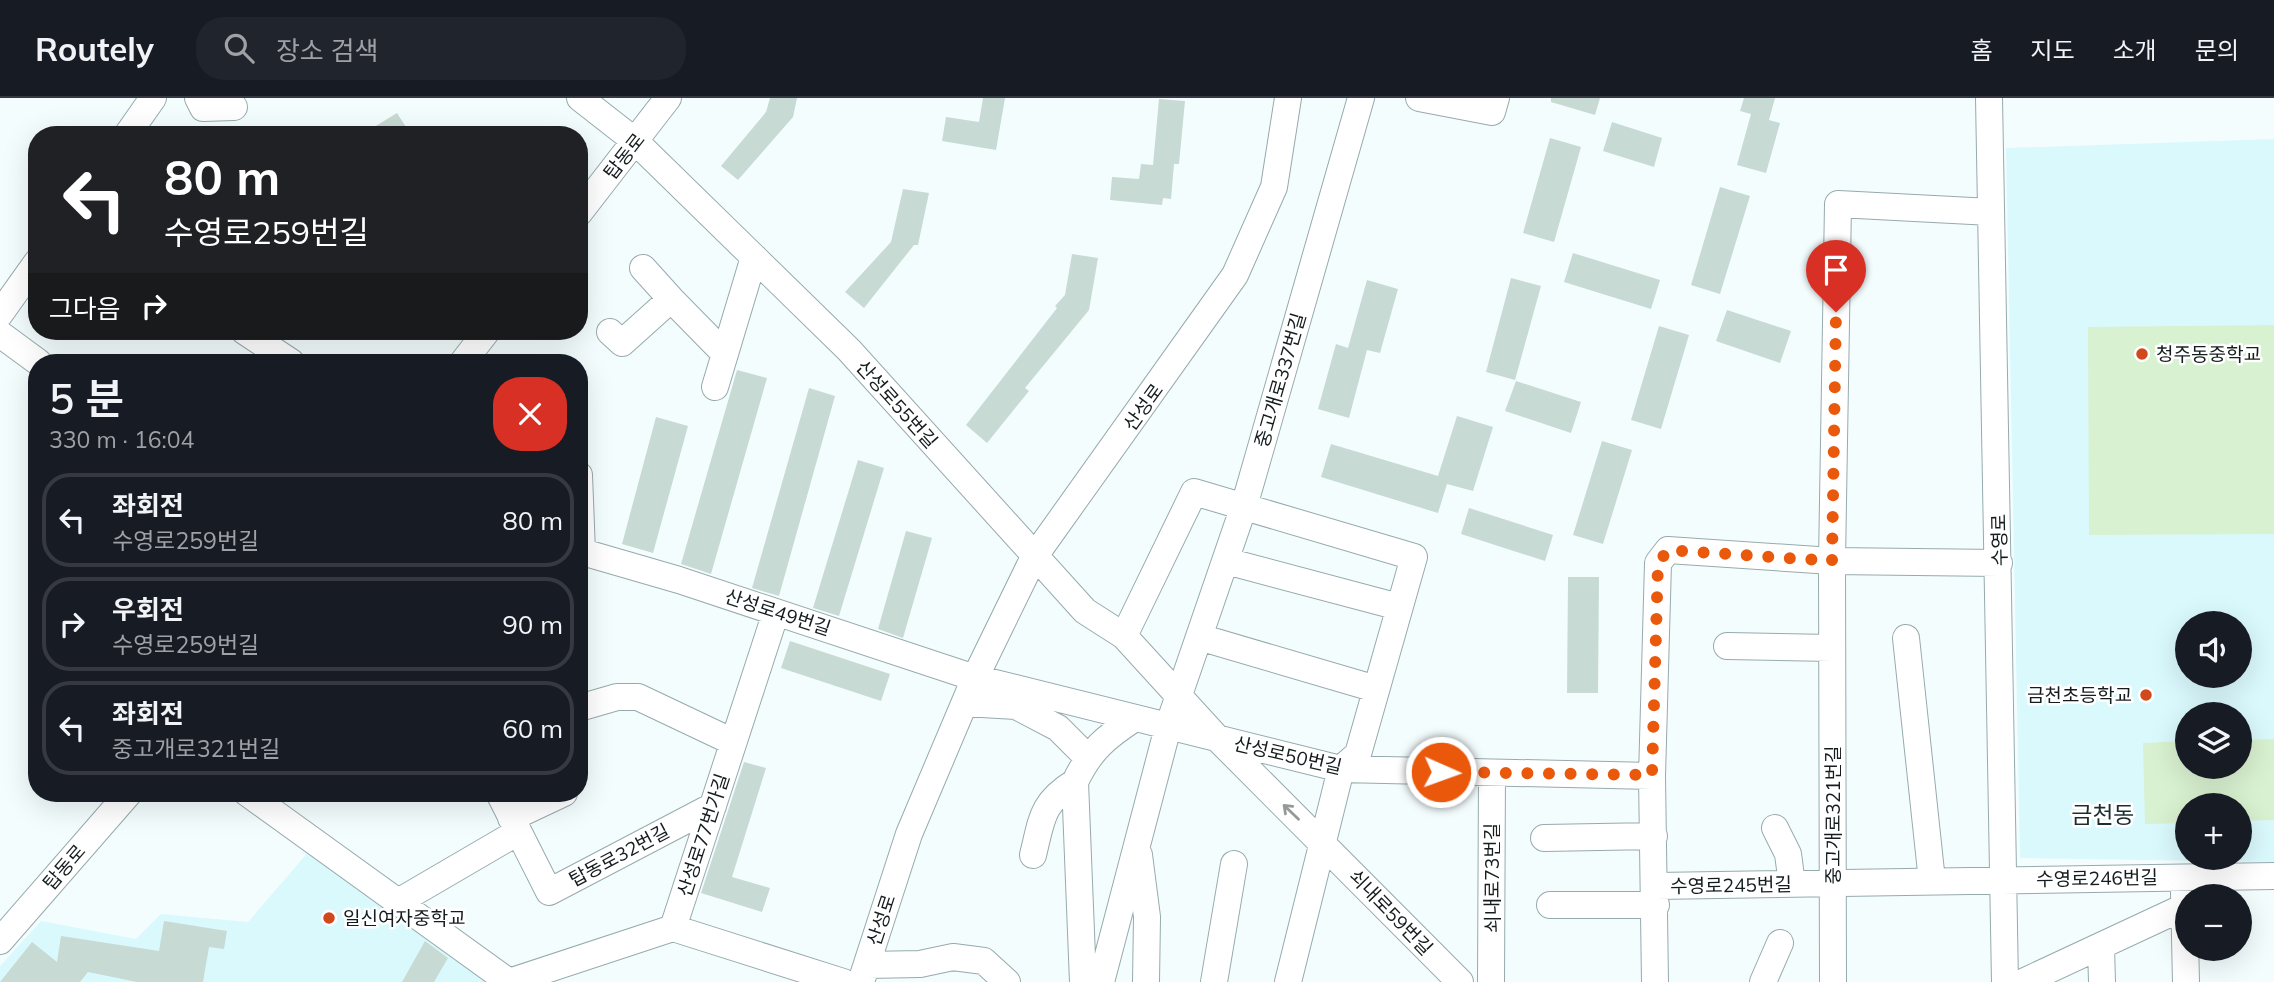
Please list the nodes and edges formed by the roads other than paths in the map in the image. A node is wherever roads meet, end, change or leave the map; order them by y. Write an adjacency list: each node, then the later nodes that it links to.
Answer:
1 (153, 98): 11 (street)
2 (198, 98): 10 (street)
3 (580, 98): 12 (street, 산성로55번길)
4 (668, 98): 12 (street, 탑동로)
5 (1288, 98): 31 (street, 산성로)
6 (1361, 98): 29 (street, 중고개로337번길)
7 (1419, 98): 8 (street)
8 (1496, 98)
9 (1989, 98): 14 (street, 수영로)
10 (233, 107)
11 (133, 126)
12 (635, 141): 13 (street, 탑동로); 15 (street, 산성로55번길)
13 (588, 201)
14 (1991, 212): 33 (street, 중고개로321번길); 34 (street, 수영로)
15 (754, 257): 26 (street); 31 (street, 산성로55번길)
16 (643, 268): 18 (street)
17 (28, 275): 19 (street)
18 (671, 299): 21 (street); 26 (street)
19 (0, 314)
20 (0, 334): 27 (street)
21 (616, 338)
22 (258, 340): 24 (street)
23 (480, 340): 25 (street)
24 (279, 354)
25 (469, 354)
26 (725, 354): 28 (street)
27 (28, 355)
28 (715, 387)
29 (1244, 508): 32 (street, 중고개로337번길); 35 (street); 37 (street)
30 (588, 553): 36 (street, 산성로49번길)
31 (1034, 557): 37 (street, 산성로55번길); 42 (street, 산성로)
32 (1226, 561): 35 (street); 38 (street, 중고개로337번길)
33 (1832, 561): 34 (street); 41 (street, 중고개로321번길); 54 (street)
34 (1999, 563): 71 (street, 수영로)
35 (1399, 607): 43 (street)
36 (776, 612): 42 (street, 산성로49번길); 50 (street, 산성로77번가길)
37 (1124, 636): 44 (street, 쇠내로59번길)
38 (1199, 637): 43 (street); 44 (street, 중고개로337번길)
39 (1906, 638): 72 (street)
40 (1727, 646): 41 (street)
41 (1832, 648): 73 (street, 중고개로321번길)
42 (975, 678): 45 (street, 산성로); 47 (street, 산성로50번길)
43 (1376, 689): 52 (street)
44 (1179, 695): 48 (street, 중고개로337번길); 49 (street, 쇠내로59번길)
45 (965, 703): 51 (street); 86 (street, 산성로)
46 (588, 705): 50 (street)
47 (1135, 718): 48 (street, 산성로50번길); 51 (street)
48 (1168, 727): 49 (street, 산성로50번길); 65 (street, 중고개로337번길)
49 (1218, 738): 52 (street, 산성로50번길); 66 (street, 쇠내로59번길, one-way to 49)
50 (733, 742): 60 (street, 산성로77번가길)
51 (1087, 757): 55 (street)
52 (1341, 769): 53 (street, 산성로50번길); 66 (street)
53 (1492, 773): 54 (street, 산성로50번길); 96 (street, 쇠내로73번길)
54 (1652, 775): 63 (street)
55 (1075, 782): 67 (street); 90 (street)
56 (121, 802): 81 (street, 탑동로)
57 (259, 802): 77 (street)
58 (504, 802): 61 (street, 탑동로32번길)
59 (550, 802): 61 (street)
60 (713, 806): 61 (street, 탑동로32번길); 80 (street, 산성로77번가길)
61 (515, 825): 77 (street)
62 (1774, 828): 74 (street)
63 (1654, 836): 64 (street); 76 (street)
64 (1544, 838)
65 (1138, 842): 91 (street, 중고개로337번길); 92 (street, 중고개로337번길)
66 (1323, 842): 94 (street); 95 (street, 쇠내로59번길)
67 (1033, 855)
68 (1234, 864): 93 (street)
69 (2274, 876): 70 (street, 수영로246번길)
70 (2184, 877): 71 (street, 수영로246번길); 75 (street)
71 (2004, 879): 72 (street, 수영로245번길); 100 (street, 수영로)
72 (1932, 881): 73 (street, 수영로245번길)
73 (1833, 883): 74 (street, 수영로245번길); 99 (street, 중고개로321번길)
74 (1792, 884): 76 (street, 수영로245번길)
75 (2184, 884)
76 (1656, 895): 78 (street, 수영로245번길); 97 (street)
77 (398, 902): 87 (street)
78 (1550, 905)
79 (2175, 911): 83 (street)
80 (673, 928): 85 (street); 87 (street)
81 (0, 940)
82 (1780, 943): 98 (street)
83 (2101, 946): 101 (street); 102 (street)
84 (2185, 961): 103 (street)
85 (769, 971): 88 (street)
86 (864, 973): 89 (street)
87 (509, 982)
88 (843, 982)
89 (1007, 982)
90 (1083, 982)
91 (1101, 982)
92 (1146, 982)
93 (1214, 982)
94 (1288, 982)
95 (1460, 982)
96 (1492, 982)
97 (1656, 982)
98 (1763, 982)
99 (1833, 982)
100 (2005, 982)
101 (2023, 982)
102 (2102, 982)
103 (2186, 982)

